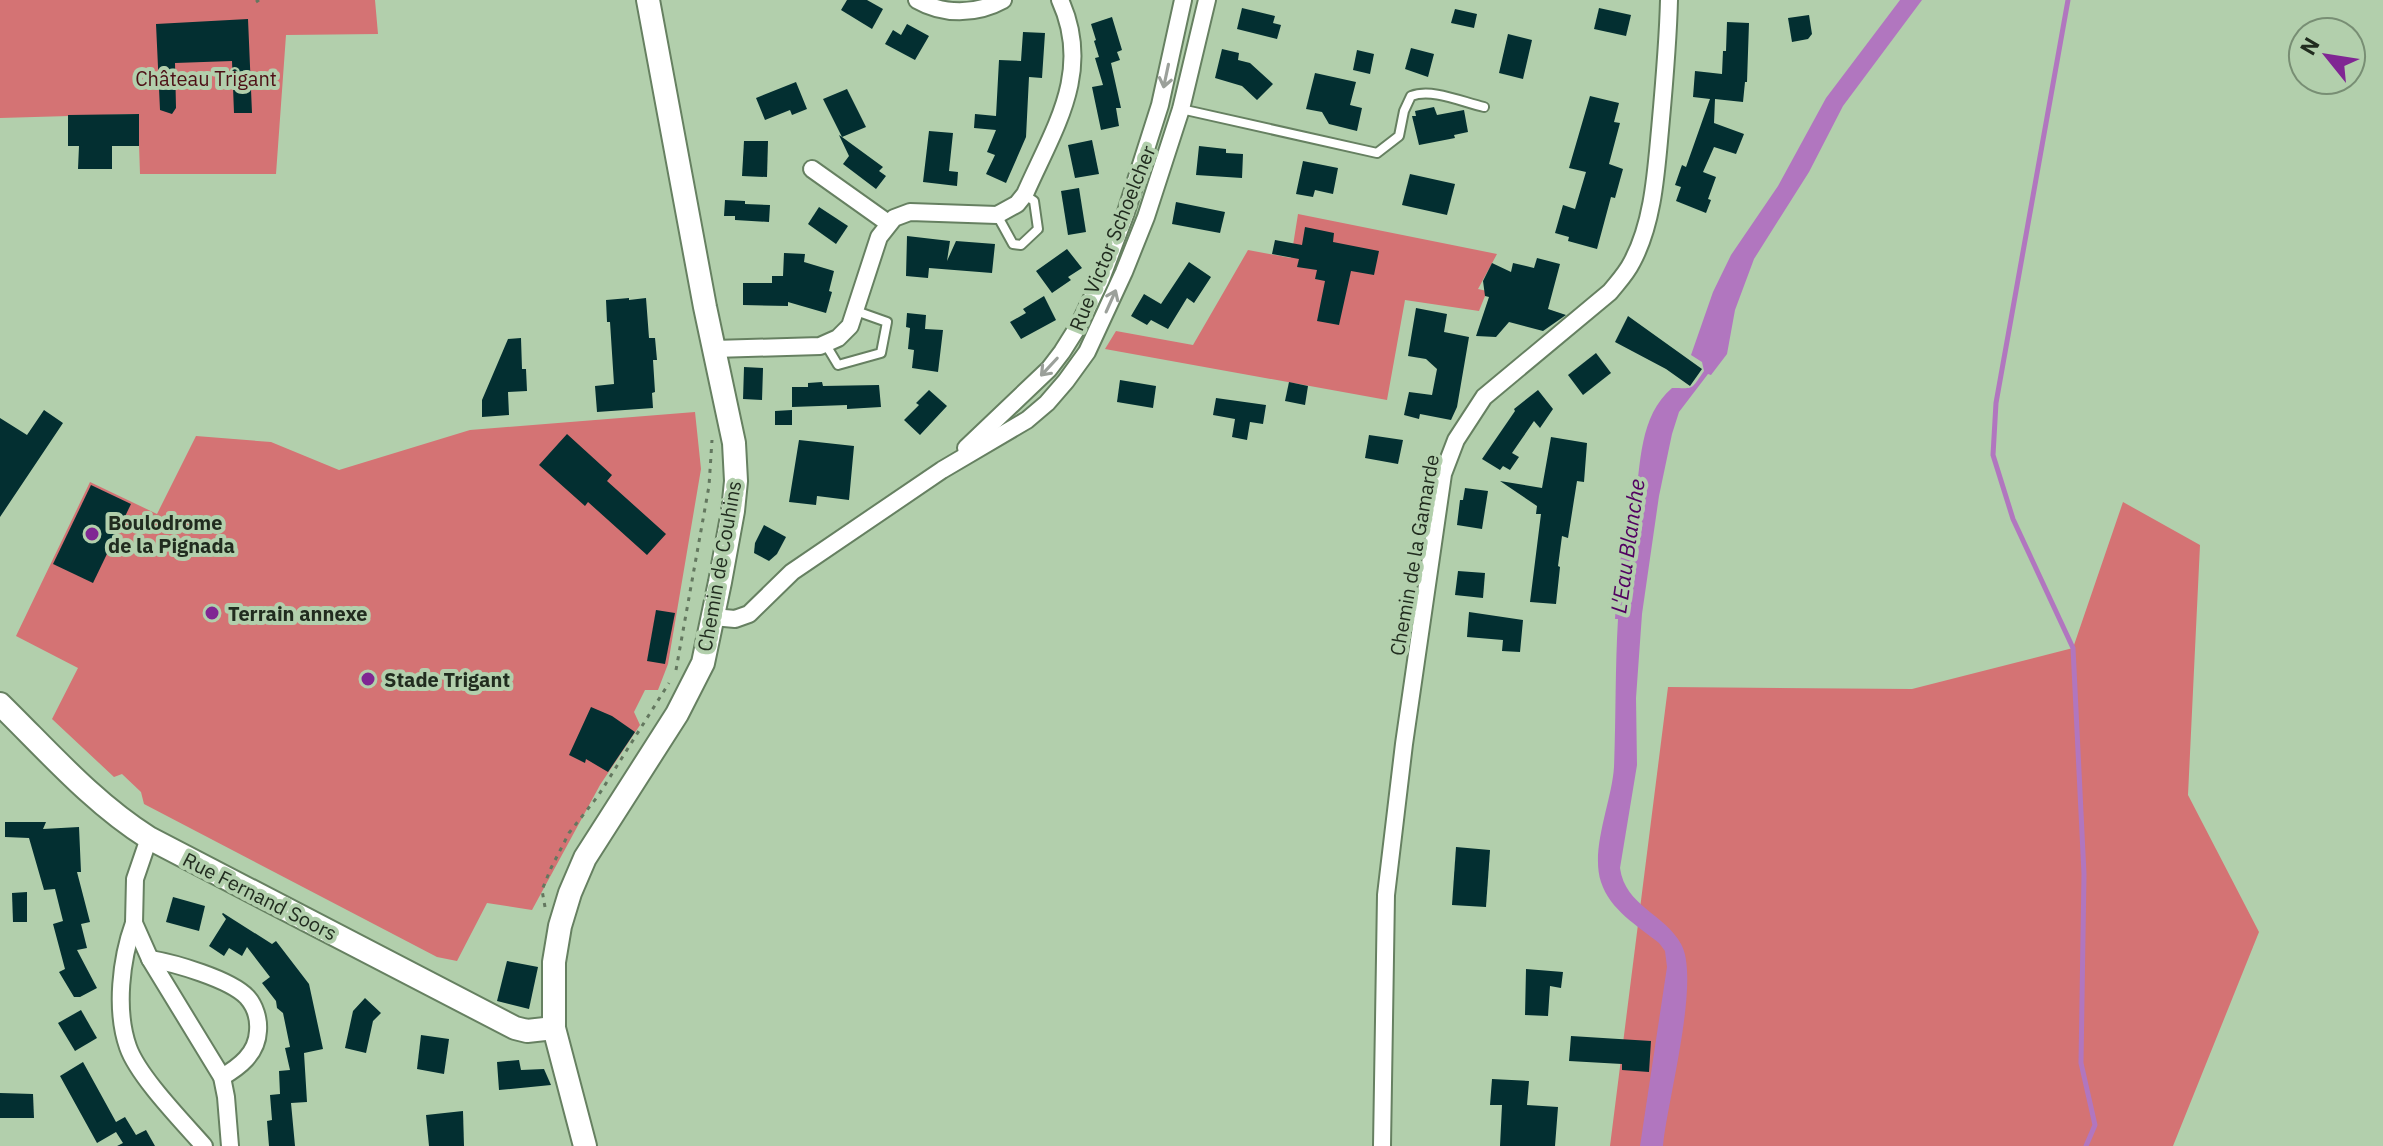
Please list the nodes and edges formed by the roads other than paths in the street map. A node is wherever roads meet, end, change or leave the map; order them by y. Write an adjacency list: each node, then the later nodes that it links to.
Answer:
1 (648, 0): 16 (street, Chemin de Couhins)
2 (917, 0): 3 (street)
3 (1003, 0)
4 (1060, 0): 11 (street)
5 (1183, 0): 17 (street, Rue Victor Schoelcher, one-way to 17)
6 (1207, 0): 9 (street, Rue Victor Schoelcher)
7 (1669, 0): 28 (street, Chemin de la Gamarde)
8 (1484, 107): 9 (lane)
9 (1181, 109): 17 (street, Rue Victor Schoelcher, one-way to 9)
10 (812, 169): 13 (street)
11 (1025, 194): 12 (street); 12 (lane)
12 (997, 215): 13 (street)
13 (888, 223): 14 (street)
14 (856, 311): 15 (street); 15 (lane)
15 (826, 345): 16 (street)
16 (714, 349): 18 (street, Chemin de Couhins)
17 (942, 470): 18 (street, Rue Victor Schoelcher)
18 (713, 617): 23 (street, Chemin de Couhins)
19 (0, 704): 20 (street, Rue Fernand Soors)
20 (149, 838): 21 (street); 23 (street, Rue Fernand Soors)
21 (134, 923): 22 (street); 25 (street)
22 (150, 959): 24 (street); 24 (street)
23 (554, 1028): 27 (street, Chemin de Couhins)
24 (222, 1077): 26 (street)
25 (204, 1146)
26 (230, 1146)
27 (585, 1146)
28 (1382, 1146)

